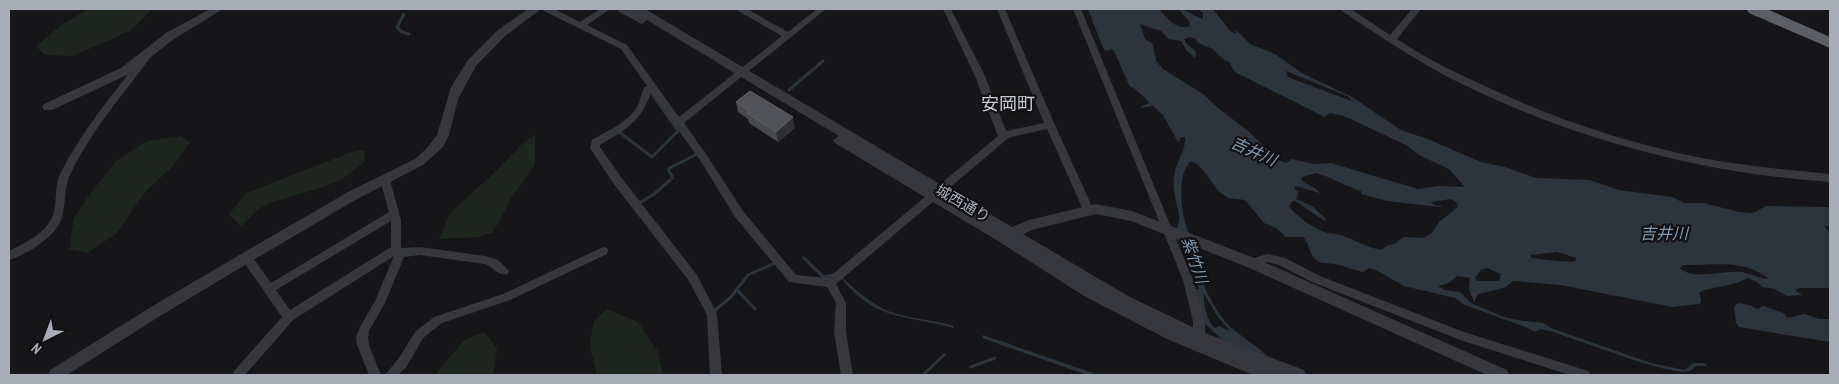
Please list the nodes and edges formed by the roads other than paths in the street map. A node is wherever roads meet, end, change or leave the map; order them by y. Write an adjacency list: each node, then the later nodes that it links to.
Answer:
1 (218, 9): 19 (street)
2 (536, 9): 27 (street)
3 (547, 9): 15 (street)
4 (606, 9): 15 (street)
5 (623, 9): 20 (street, 城西通り)
6 (637, 9): 20 (street, 城西通り)
7 (741, 9): 16 (street)
8 (822, 9): 16 (street)
9 (947, 9): 25 (street)
10 (1001, 9): 24 (street)
11 (1077, 9): 31 (street)
12 (1345, 9): 17 (street)
13 (1417, 9): 17 (street)
14 (1754, 9): 18 (highway)
15 (580, 26): 21 (street)
16 (787, 35): 20 (street)
17 (1391, 40): 26 (street)
18 (1830, 43)
19 (148, 55): 22 (street); 35 (street)
20 (738, 74): 23 (street); 28 (street, 城西通り)
21 (654, 86): 23 (street); 48 (street)
22 (48, 107)
23 (679, 122): 39 (street)
24 (1050, 125): 25 (street); 29 (street)
25 (1003, 137): 28 (street)
26 (1830, 178)
27 (385, 180): 30 (street); 36 (street)
28 (936, 193): 32 (street, 城西通り); 39 (street)
29 (1089, 211): 31 (street); 32 (street)
30 (394, 214): 33 (street); 40 (street)
31 (1170, 230): 37 (street); 42 (street)
32 (1008, 234): 42 (street, 城西通り)
33 (398, 251): 38 (street); 41 (street); 46 (street)
34 (603, 251): 47 (street)
35 (9, 256)
36 (246, 258): 40 (street); 44 (street)
37 (1252, 263): 51 (street); 52 (street)
38 (504, 271)
39 (830, 283): 49 (street)
40 (269, 289): 41 (street)
41 (289, 317): 45 (street)
42 (1199, 341): 43 (street, 城西通り); 50 (street, 城西通り)
43 (1296, 374)
44 (55, 375)
45 (238, 375)
46 (375, 375)
47 (391, 375)
48 (716, 375)
49 (847, 375)
50 (1268, 375)
51 (1502, 375)
52 (1585, 375)

